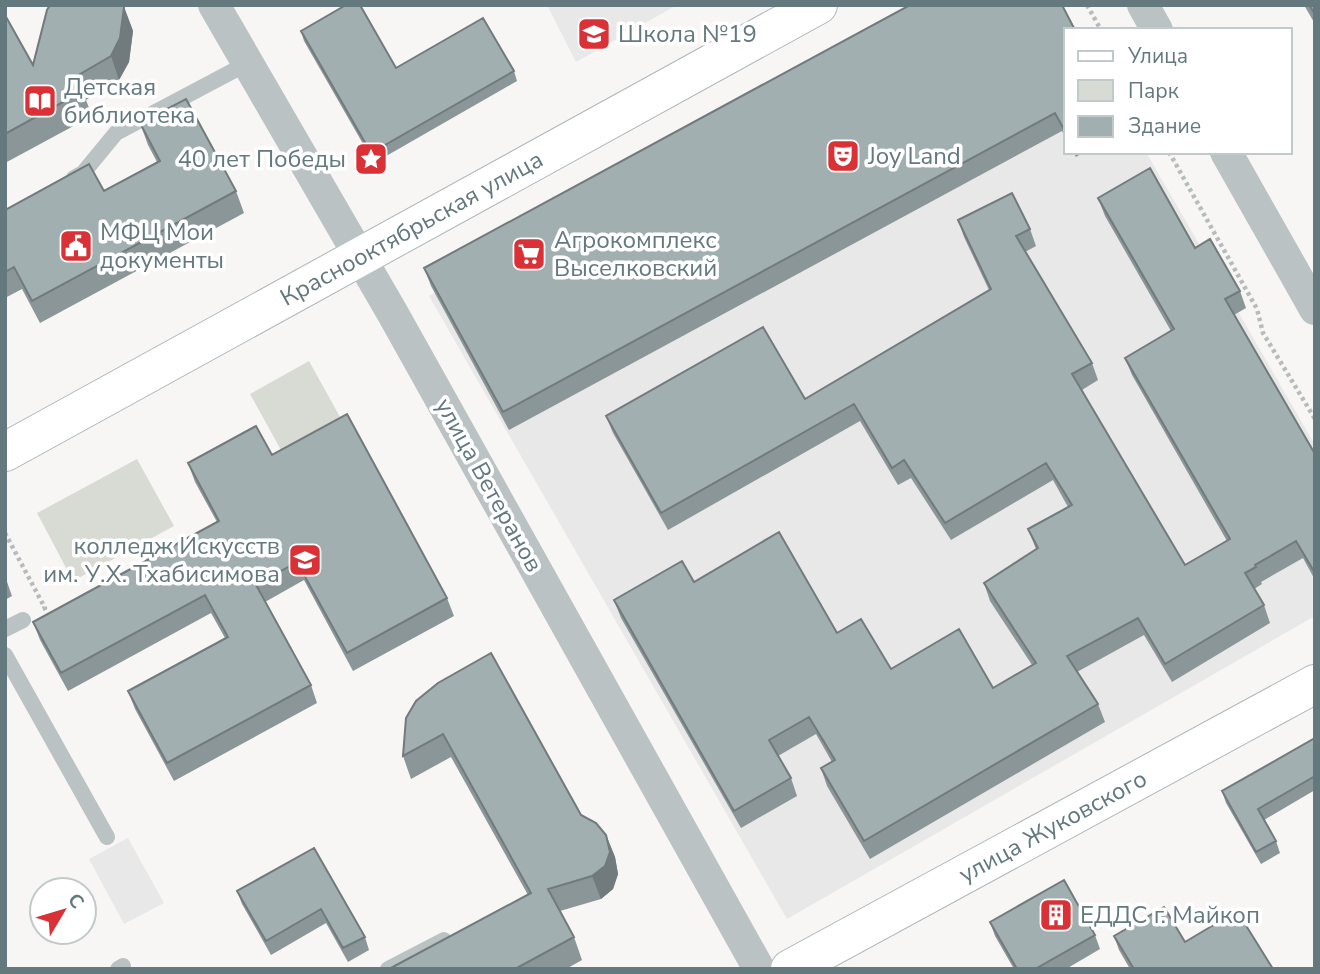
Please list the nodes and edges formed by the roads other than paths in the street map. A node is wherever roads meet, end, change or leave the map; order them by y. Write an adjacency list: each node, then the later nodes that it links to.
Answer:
1 (214, 5): 5 (street, улица Ветеранов)
2 (818, 5): 8 (street, Краснооктябрьская улица)
3 (1143, 5): 4 (street)
4 (1156, 28)
5 (248, 63): 7 (lane); 8 (street, улица Ветеранов)
6 (1227, 154): 9 (street)
7 (61, 186)
8 (359, 257): 10 (street, Краснооктябрьская улица); 18 (street, улица Ветеранов)
9 (1315, 309)
10 (5, 452)
11 (23, 620): 12 (lane)
12 (5, 629)
13 (5, 654): 15 (lane)
14 (1315, 684): 19 (street, улица Жуковского)
15 (107, 837)
16 (444, 940): 17 (lane)
17 (388, 969)
18 (758, 969)
19 (790, 969)

